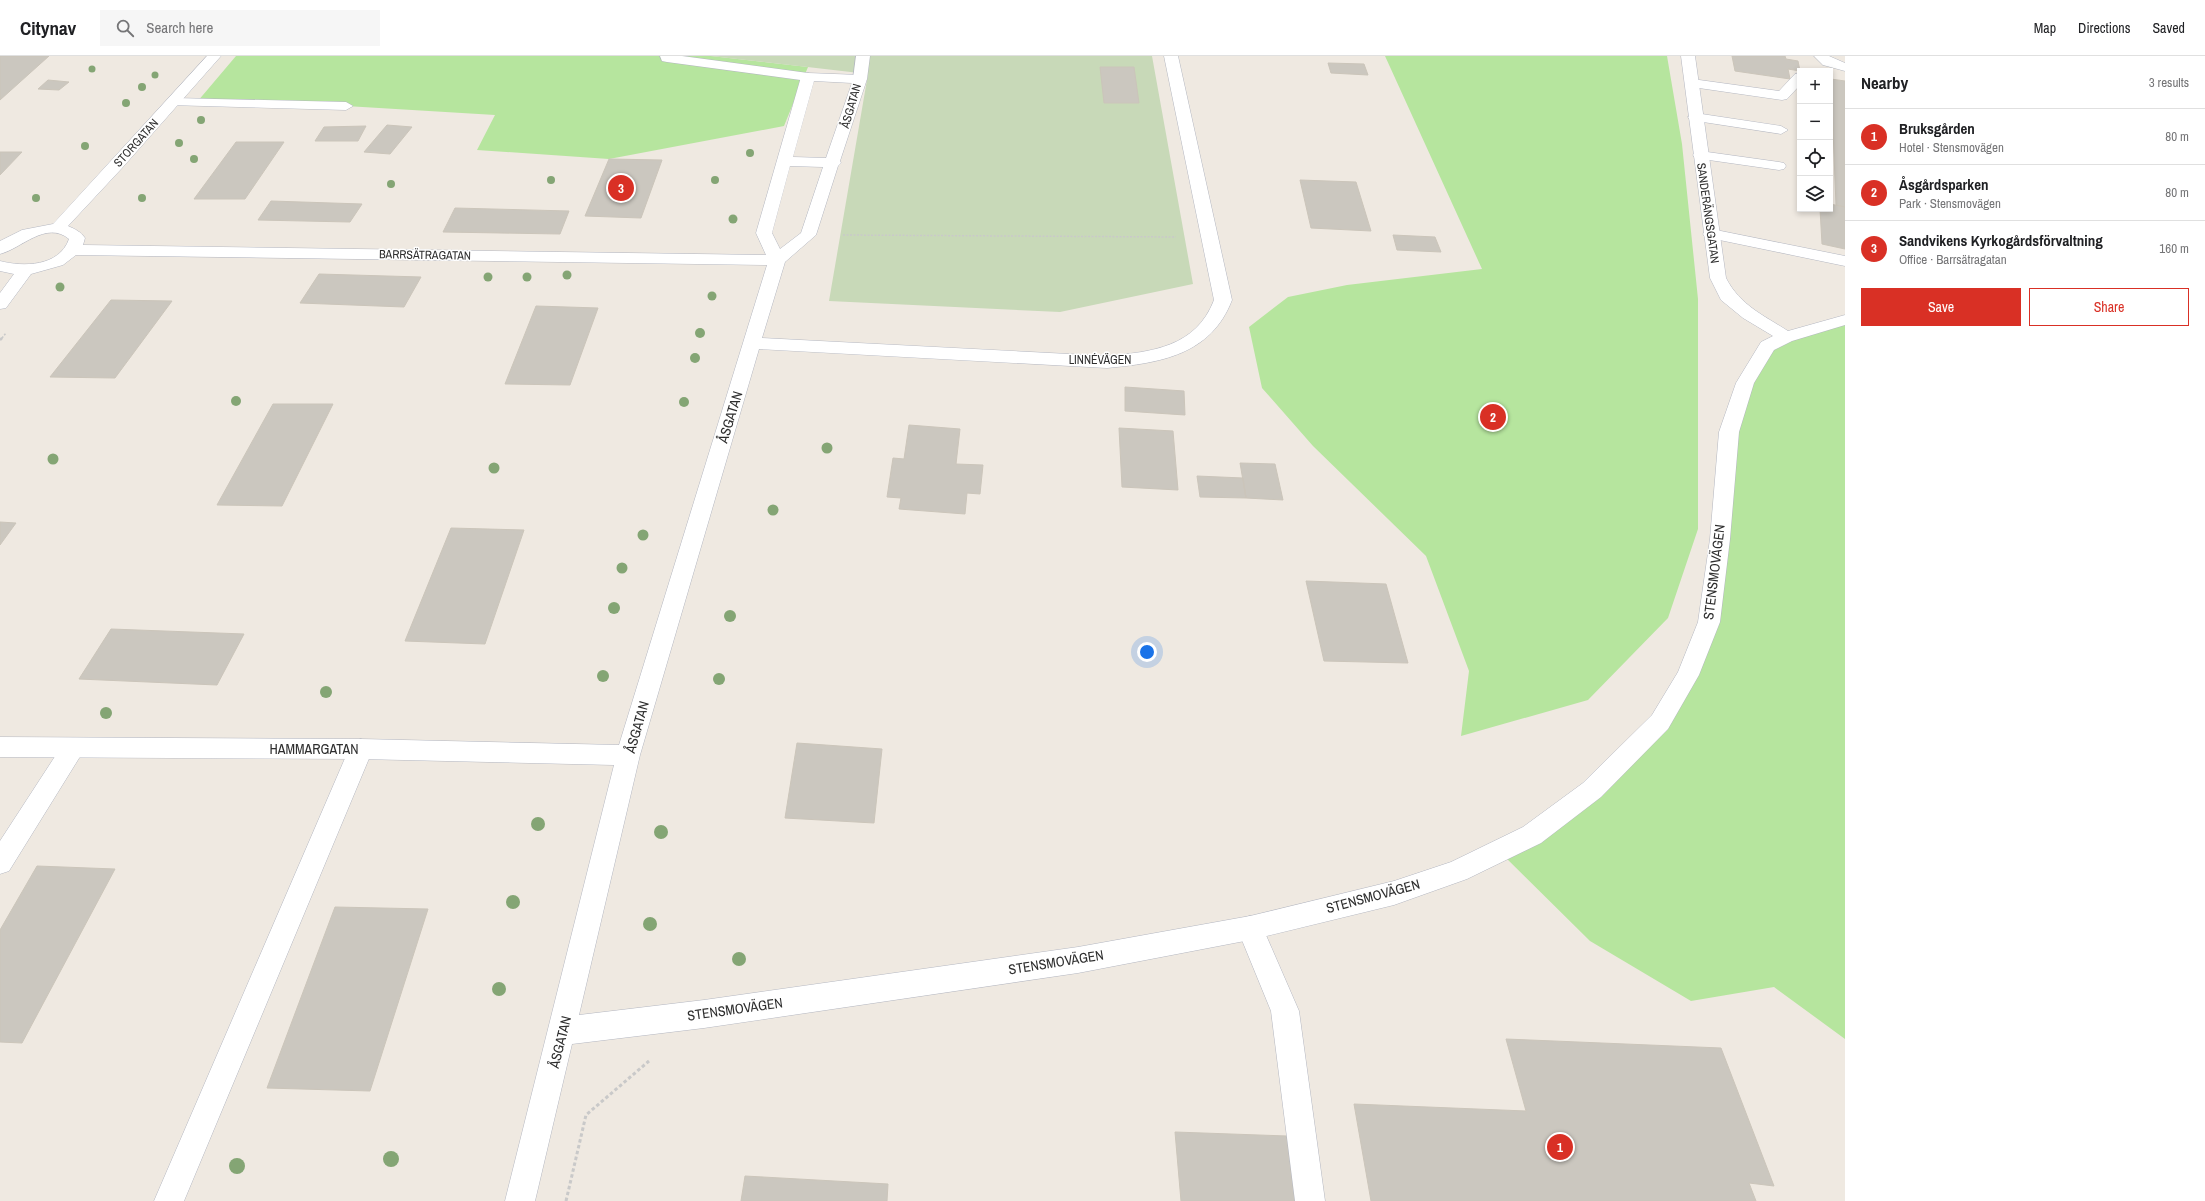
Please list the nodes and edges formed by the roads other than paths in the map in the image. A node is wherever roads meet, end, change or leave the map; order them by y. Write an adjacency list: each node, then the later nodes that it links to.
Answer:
1 (214, 56): 13 (street, STORGATAN)
2 (668, 56): 9 (street, ÅSGATAN)
3 (863, 56): 10 (street)
4 (1170, 56): 32 (street, LINNÉVÄGEN)
5 (1688, 56): 12 (street, SANDERÄNGSGATAN)
6 (1825, 59): 7 (street); 8 (street)
7 (1845, 67)
8 (1816, 68)
9 (808, 77): 10 (street, ÅSGATAN); 18 (street)
10 (860, 79): 19 (street, ÅSGATAN)
11 (1797, 79): 12 (street)
12 (1692, 83): 15 (street, SANDERÄNGSGATAN)
13 (174, 102): 14 (street); 21 (street, STORGATAN)
14 (346, 106)
15 (1695, 117): 16 (street); 17 (street, SANDERÄNGSGATAN)
16 (1781, 130)
17 (1700, 155): 20 (street); 22 (street, SANDERÄNGSGATAN)
18 (783, 160): 19 (street); 25 (street)
19 (834, 163): 25 (street, ÅSGATAN)
20 (1778, 166)
21 (57, 229): 23 (street); 24 (street)
22 (1711, 234): 26 (street); 31 (street, SANDERÄNGSGATAN)
23 (0, 249)
24 (73, 250): 25 (street, BARRSÄTRAGATAN); 28 (street)
25 (777, 260): 32 (street, ÅSGATAN)
26 (1845, 261)
27 (0, 266): 28 (street)
28 (26, 270): 29 (street)
29 (0, 304)
30 (1845, 320): 31 (street, STENSMOVÄGEN)
31 (1786, 337): 38 (street, STENSMOVÄGEN)
32 (752, 343): 36 (street, ÅSGATAN)
33 (0, 747): 34 (street, HAMMARGATAN)
34 (73, 748): 35 (street, HAMMARGATAN); 37 (street)
35 (360, 749): 36 (street, HAMMARGATAN); 40 (street)
36 (628, 755): 39 (street, ÅSGATAN)
37 (0, 863)
38 (1250, 928): 39 (street, STENSMOVÄGEN); 42 (street)
39 (562, 1031): 41 (street, ÅSGATAN)
40 (169, 1201)
41 (520, 1201)
42 (1310, 1201)

